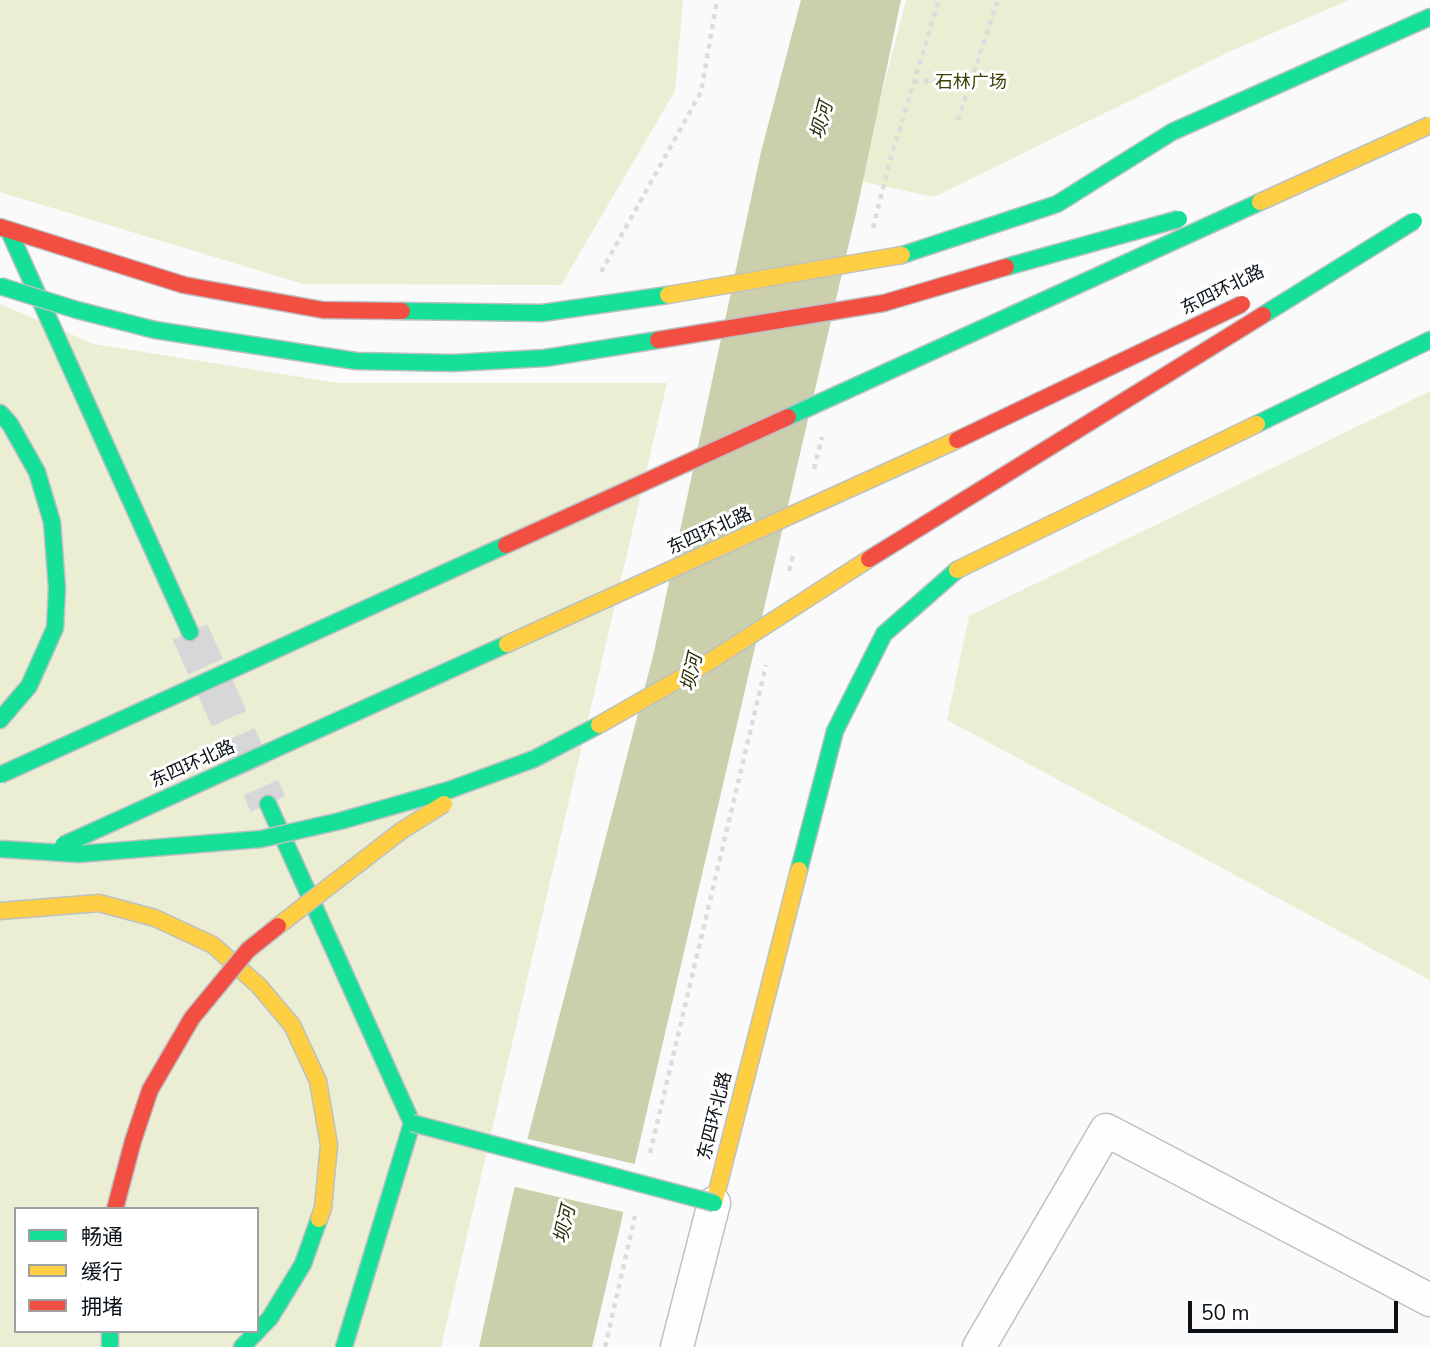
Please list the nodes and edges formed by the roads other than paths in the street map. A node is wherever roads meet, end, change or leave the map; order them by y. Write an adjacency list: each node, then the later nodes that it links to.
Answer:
1 (1430, 17): 6 (main road, bridge)
2 (1430, 125): 3 (main road, bridge)
3 (1282, 192): 7 (main road, bridge); 14 (main road, bridge)
4 (1430, 214): 5 (main road, 东四环北路)
5 (1414, 221): 8 (main road, 东四环北路, bridge); 15 (main road, bridge)
6 (5, 229): 12 (main road)
7 (0, 286)
8 (1277, 287)
9 (1252, 299): 18 (main road, 东四环北路, bridge)
10 (1430, 340): 21 (main road, 东四环北路)
11 (0, 413): 13 (main road)
12 (190, 632)
13 (0, 720)
14 (0, 775)
15 (491, 775): 17 (main road, bridge); 22 (main road, bridge)
16 (268, 804): 20 (main road)
17 (0, 849)
18 (13, 868)
19 (0, 911): 24 (main road)
20 (412, 1123): 21 (main road, bridge); 27 (main road)
21 (713, 1203): 28 (street)
22 (116, 1207)
23 (1430, 1300): 29 (street)
24 (259, 1329)
25 (256, 1333): 26 (main road)
26 (242, 1347)
27 (344, 1347)
28 (677, 1347)
29 (979, 1347)

